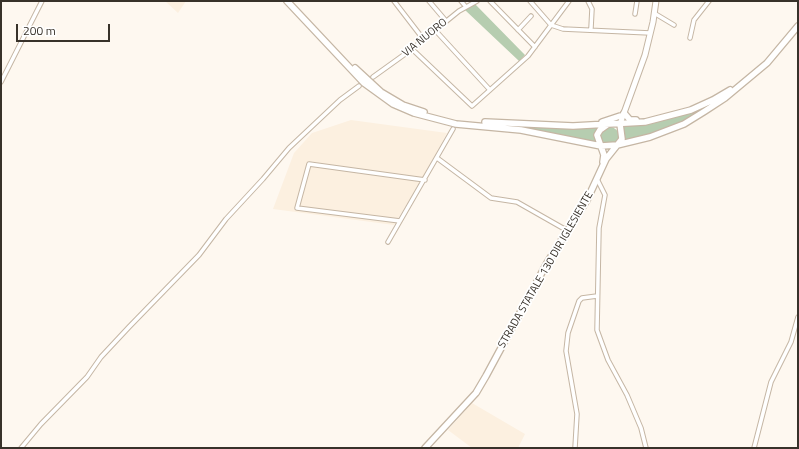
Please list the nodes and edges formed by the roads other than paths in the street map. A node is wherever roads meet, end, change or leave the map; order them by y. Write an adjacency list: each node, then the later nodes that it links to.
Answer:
1 (42, 1): 33 (street)
2 (287, 1): 43 (main road)
3 (291, 1): 39 (main road)
4 (394, 1): 29 (street)
5 (429, 1): 20 (street)
6 (461, 1): 15 (street)
7 (477, 1): 15 (street, VIA NUORO)
8 (490, 1): 25 (street)
9 (530, 1): 21 (street)
10 (569, 1): 21 (street)
11 (588, 1): 26 (street)
12 (637, 1): 17 (street)
13 (656, 1): 16 (street)
14 (709, 1): 28 (street)
15 (466, 6): 20 (street, VIA NUORO)
16 (654, 13): 22 (street); 27 (street)
17 (635, 14)
18 (531, 16): 25 (street)
19 (798, 20): 37 (main road)
20 (446, 21): 24 (street, VIA NUORO)
21 (551, 25): 26 (street); 30 (street)
22 (674, 25)
23 (798, 26): 42 (main road)
24 (435, 30): 29 (street, VIA NUORO); 35 (street)
25 (518, 30): 30 (street)
26 (590, 30): 27 (street)
27 (650, 33): 36 (street)
28 (690, 38)
29 (424, 40): 31 (street, VIA NUORO)
30 (535, 47): 35 (street)
31 (412, 50): 32 (street, VIA NUORO); 35 (street)
32 (373, 77)
33 (1, 82)
34 (359, 86): 53 (street)
35 (490, 90)
36 (623, 114): 37 (main road); 38 (street); 39 (main road); 40 (street)
37 (645, 122): 38 (main road)
38 (620, 124): 40 (main road); 42 (main road)
39 (584, 125): 40 (main road)
40 (607, 125): 43 (main road)
41 (453, 129): 44 (street)
42 (617, 145): 43 (main road); 45 (main road, STRADA STATALE 130 DIR IGLESIENTE)
43 (601, 146): 45 (main road, STRADA STATALE 130 DIR IGLESIENTE)
44 (437, 158): 47 (street); 49 (street)
45 (603, 165): 46 (main road, STRADA STATALE 130 DIR IGLESIENTE)
46 (597, 179): 49 (main road, STRADA STATALE 130 DIR IGLESIENTE); 51 (street)
47 (425, 180): 48 (street); 48 (street)
48 (400, 221): 50 (street)
49 (568, 231): 54 (main road, STRADA STATALE 130 DIR IGLESIENTE)
50 (388, 242)
51 (597, 296): 55 (street); 56 (street)
52 (798, 317): 57 (street)
53 (21, 448)
54 (425, 448)
55 (575, 448)
56 (646, 448)
57 (754, 448)

